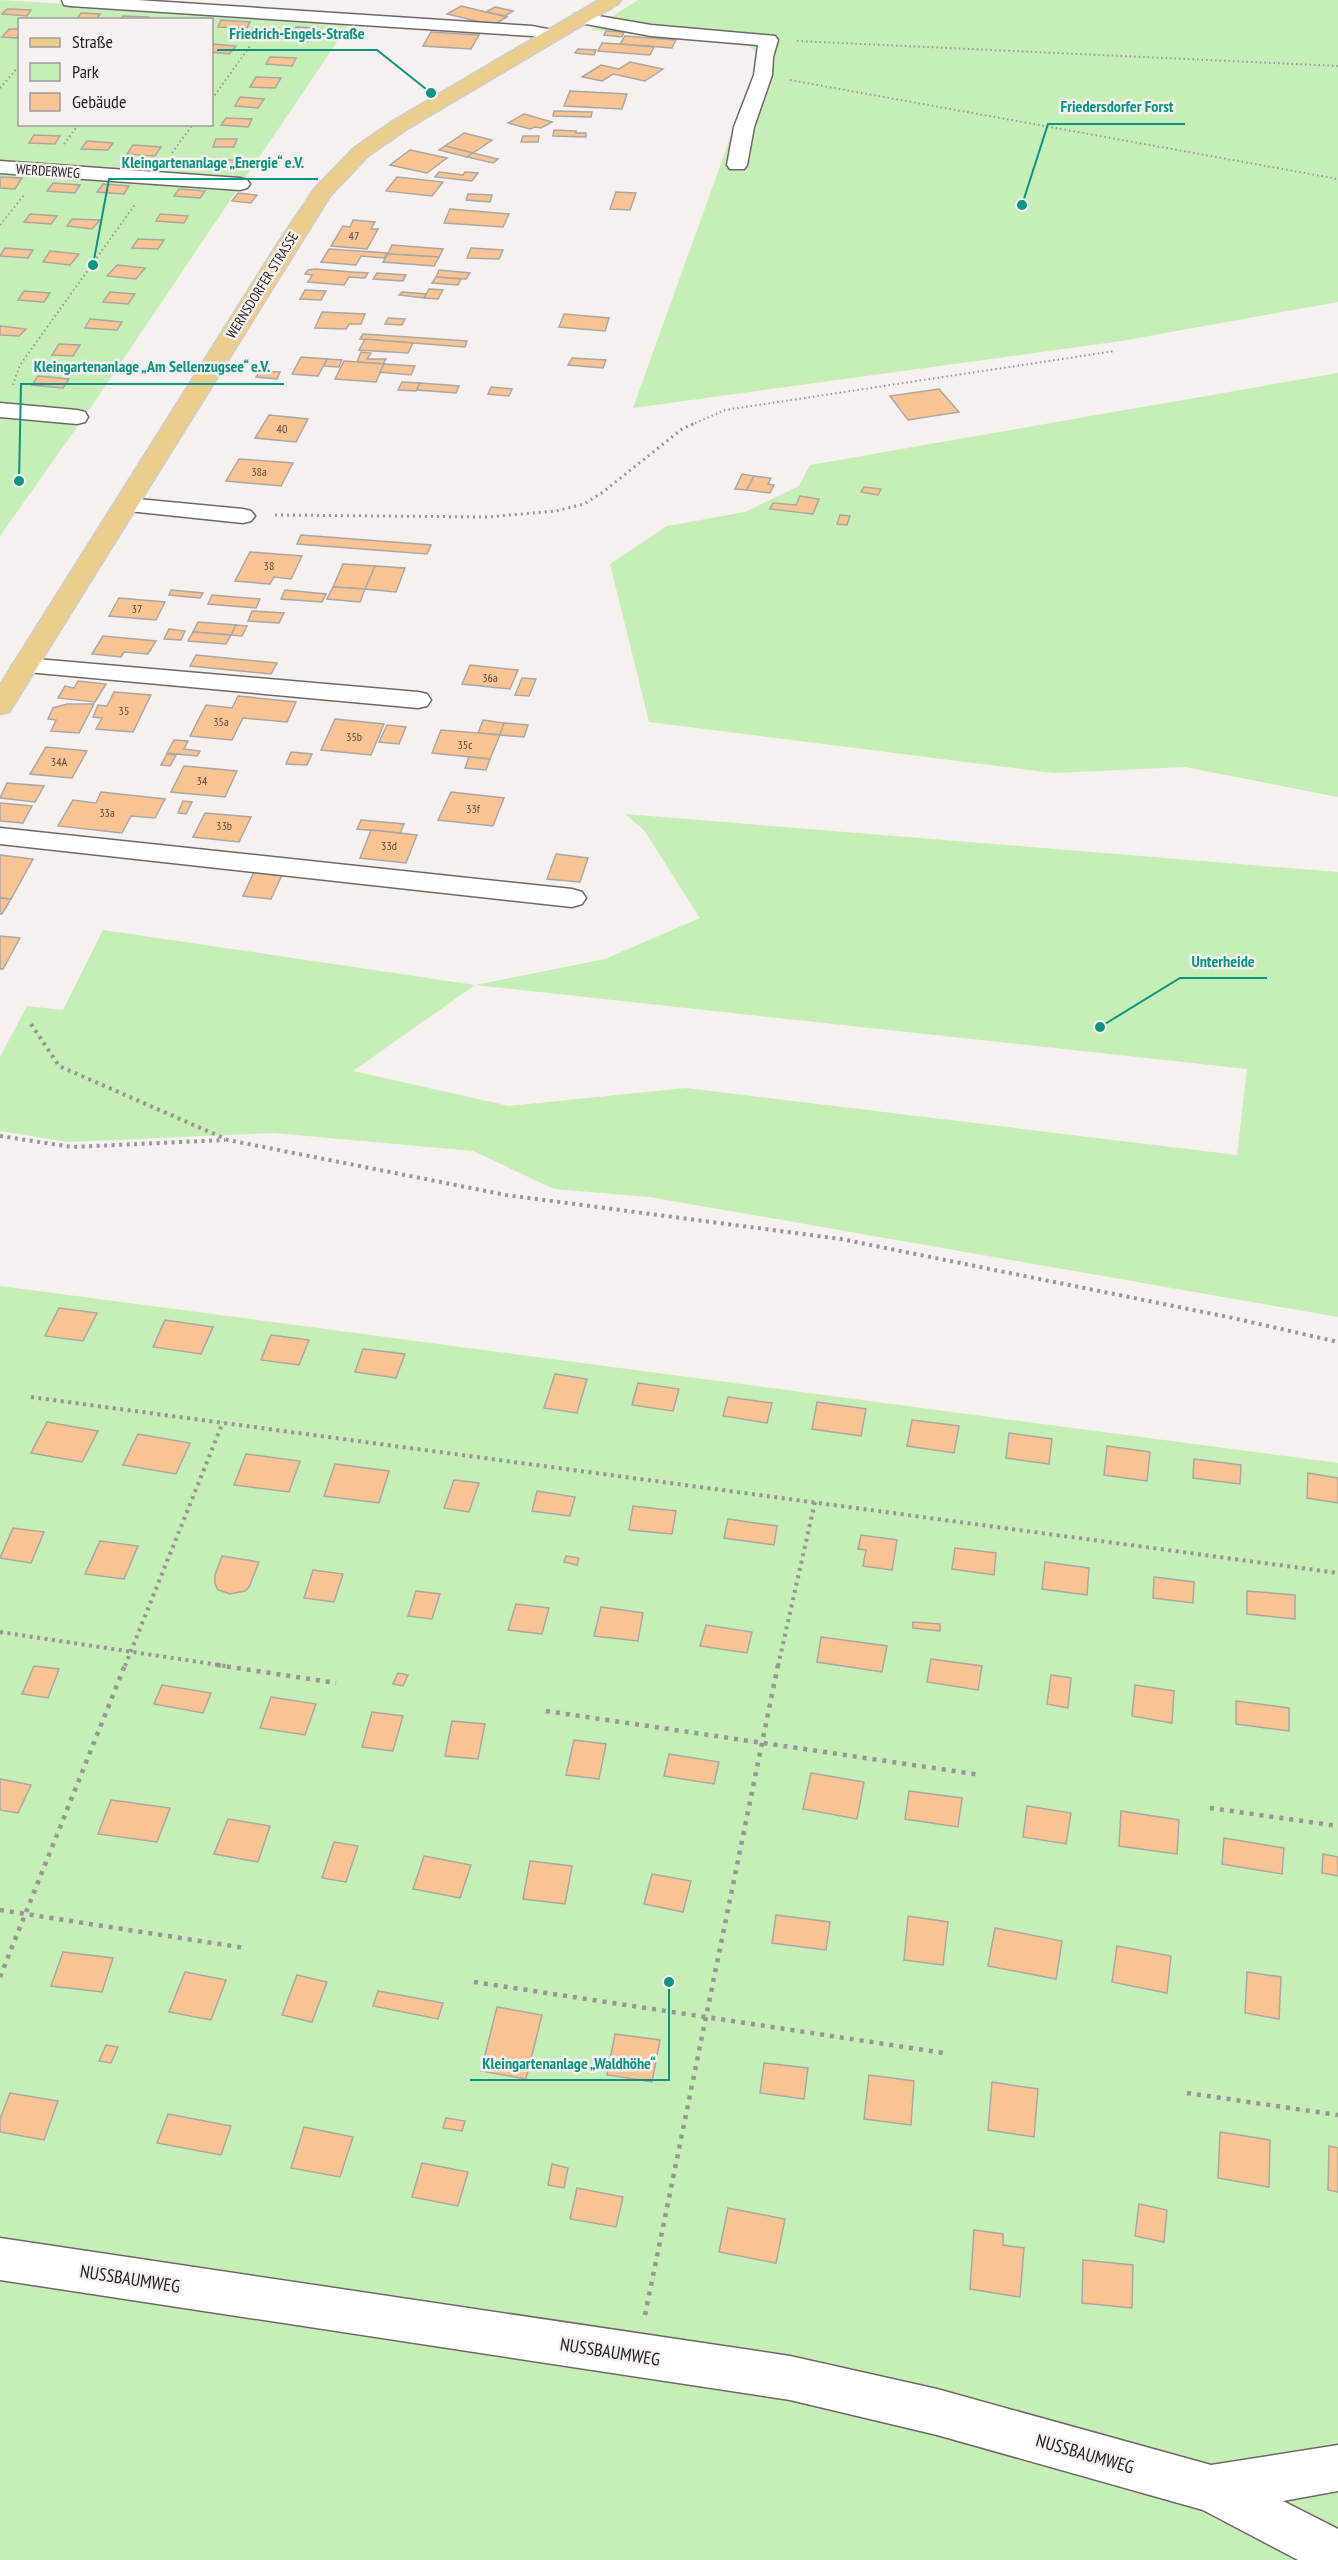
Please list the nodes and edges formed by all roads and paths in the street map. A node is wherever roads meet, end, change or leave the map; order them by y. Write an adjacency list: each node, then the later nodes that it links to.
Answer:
1 (612, 0): 3 (main road, WERNSDORFER STRASSE)
2 (70, 1): 4 (lane)
3 (581, 18): 4 (main road, WERNSDORFER STRASSE); 5 (lane)
4 (552, 36): 21 (main road, WERNSDORFER STRASSE)
5 (770, 40): 7 (path); 9 (lane)
6 (250, 46): 11 (path)
7 (1338, 66)
8 (18, 67): 10 (path)
9 (763, 75): 13 (lane); 16 (path)
10 (0, 88)
11 (213, 98)
12 (192, 126): 15 (path)
13 (737, 165)
14 (0, 167): 15 (lane, WERDERWEG)
15 (154, 178): 17 (lane, WERDERWEG); 19 (path)
16 (1338, 178)
17 (240, 184)
18 (1115, 351): 22 (path)
19 (3, 410): 20 (lane)
20 (77, 417)
21 (126, 506): 22 (lane); 23 (main road, WERNSDORFER STRASSE)
22 (243, 516)
23 (25, 666): 24 (lane); 25 (main road, WERNSDORFER STRASSE)
24 (418, 700)
25 (0, 706)
26 (0, 836): 27 (lane)
27 (572, 898)
28 (31, 1024): 30 (path)
29 (0, 1136): 30 (path)
30 (228, 1140): 31 (path)
31 (1338, 1342)
32 (31, 1396): 33 (path)
33 (223, 1422): 34 (path); 37 (path)
34 (815, 1502): 35 (path); 40 (path)
35 (1338, 1573)
36 (0, 1632): 37 (path)
37 (130, 1652): 38 (path); 45 (path)
38 (336, 1683)
39 (546, 1711): 40 (path)
40 (761, 1742): 41 (path); 49 (path)
41 (981, 1775)
42 (1210, 1808): 43 (path)
43 (1338, 1826)
44 (0, 1910): 45 (path)
45 (25, 1914): 46 (path); 47 (path)
46 (244, 1948)
47 (0, 1977)
48 (474, 1982): 49 (path)
49 (705, 2017): 50 (path); 54 (path)
50 (944, 2053)
51 (1187, 2093): 52 (path)
52 (1338, 2115)
53 (0, 2259): 54 (lane, NUSSBAUMWEG)
54 (636, 2357): 56 (lane, NUSSBAUMWEG)
55 (1338, 2468): 56 (lane, NUSSBAUMWEG)
56 (1211, 2489): 57 (lane, NUSSBAUMWEG)
57 (1338, 2555)

